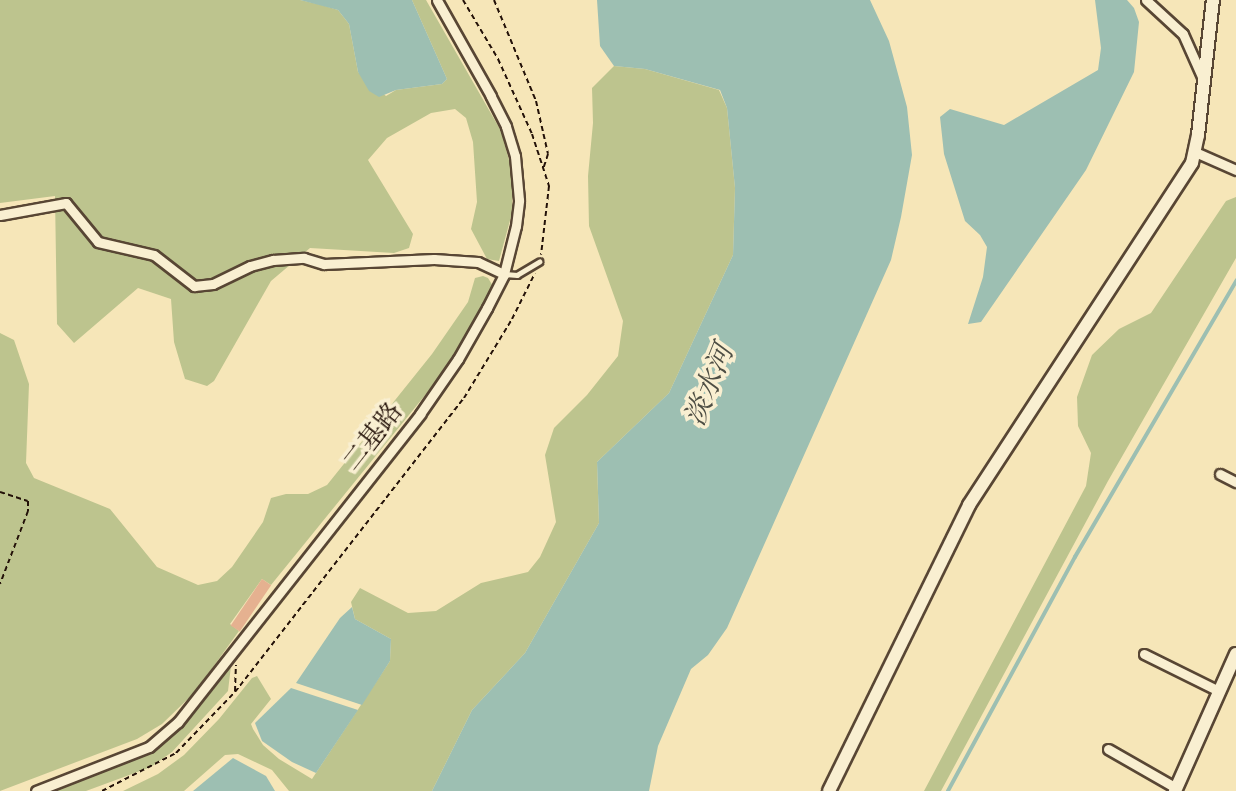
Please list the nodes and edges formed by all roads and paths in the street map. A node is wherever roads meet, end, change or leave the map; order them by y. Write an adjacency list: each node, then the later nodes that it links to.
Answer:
1 (437, 0): 12 (street, 二基路)
2 (463, 0): 8 (path)
3 (494, 0): 8 (path)
4 (1146, 0): 6 (street)
5 (1213, 0): 6 (street)
6 (1204, 83): 7 (street)
7 (1195, 152): 9 (street); 26 (street)
8 (543, 170): 11 (path)
9 (1236, 170)
10 (0, 215): 12 (street)
11 (539, 262): 12 (lane); 21 (path)
12 (504, 274): 17 (street, 二基路)
13 (1220, 474): 14 (street)
14 (1236, 482)
15 (0, 492): 16 (path)
16 (0, 584)
17 (237, 647): 21 (path); 24 (street, 二基路)
18 (1144, 654): 20 (street)
19 (1236, 654): 20 (street)
20 (1219, 691): 23 (street)
21 (234, 692): 25 (path)
22 (1108, 749): 23 (street)
23 (1175, 790)
24 (36, 791)
25 (102, 791)
26 (829, 791)

